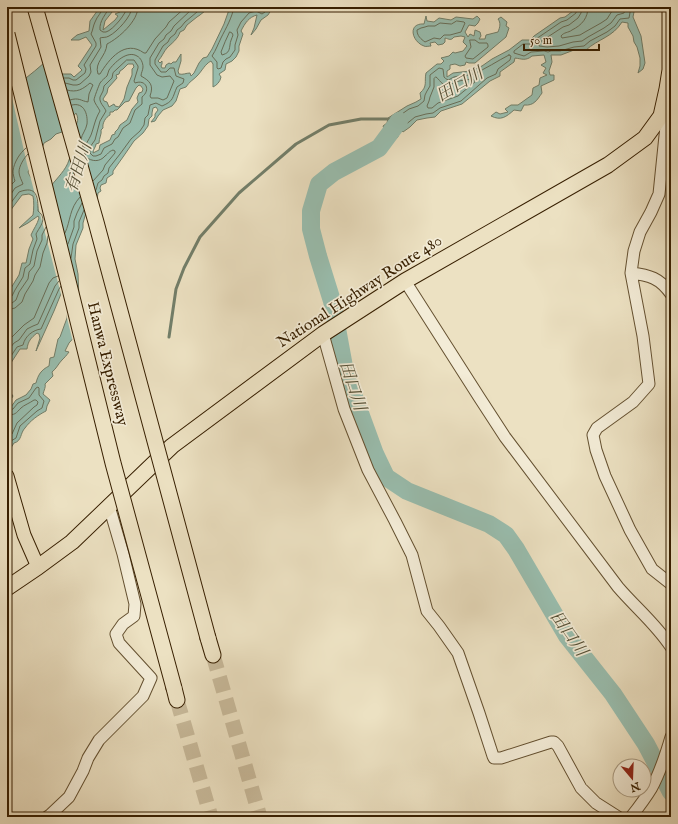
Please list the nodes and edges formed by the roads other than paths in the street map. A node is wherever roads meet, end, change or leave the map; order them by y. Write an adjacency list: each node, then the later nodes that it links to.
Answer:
1 (35, 7): 15 (highway, Hanwa Expressway, bridge)
2 (670, 7): 4 (highway, National Highway Route 480)
3 (7, 34): 16 (highway, Hanwa Expressway, bridge)
4 (662, 116): 5 (street); 6 (highway, National Highway Route 480)
5 (631, 273): 7 (street); 12 (street)
6 (405, 281): 8 (highway, National Highway Route 480); 14 (street)
7 (671, 294)
8 (325, 332): 10 (highway, National Highway Route 480); 20 (street)
9 (7, 476): 11 (main road)
10 (109, 506): 11 (highway, National Highway Route 480); 19 (street)
11 (38, 567): 13 (highway, National Highway Route 480)
12 (671, 584)
13 (7, 588)
14 (671, 647)
15 (213, 655)
16 (176, 694)
17 (671, 737): 18 (street)
18 (666, 763): 21 (street)
19 (47, 817)
20 (618, 817)
21 (631, 817)

